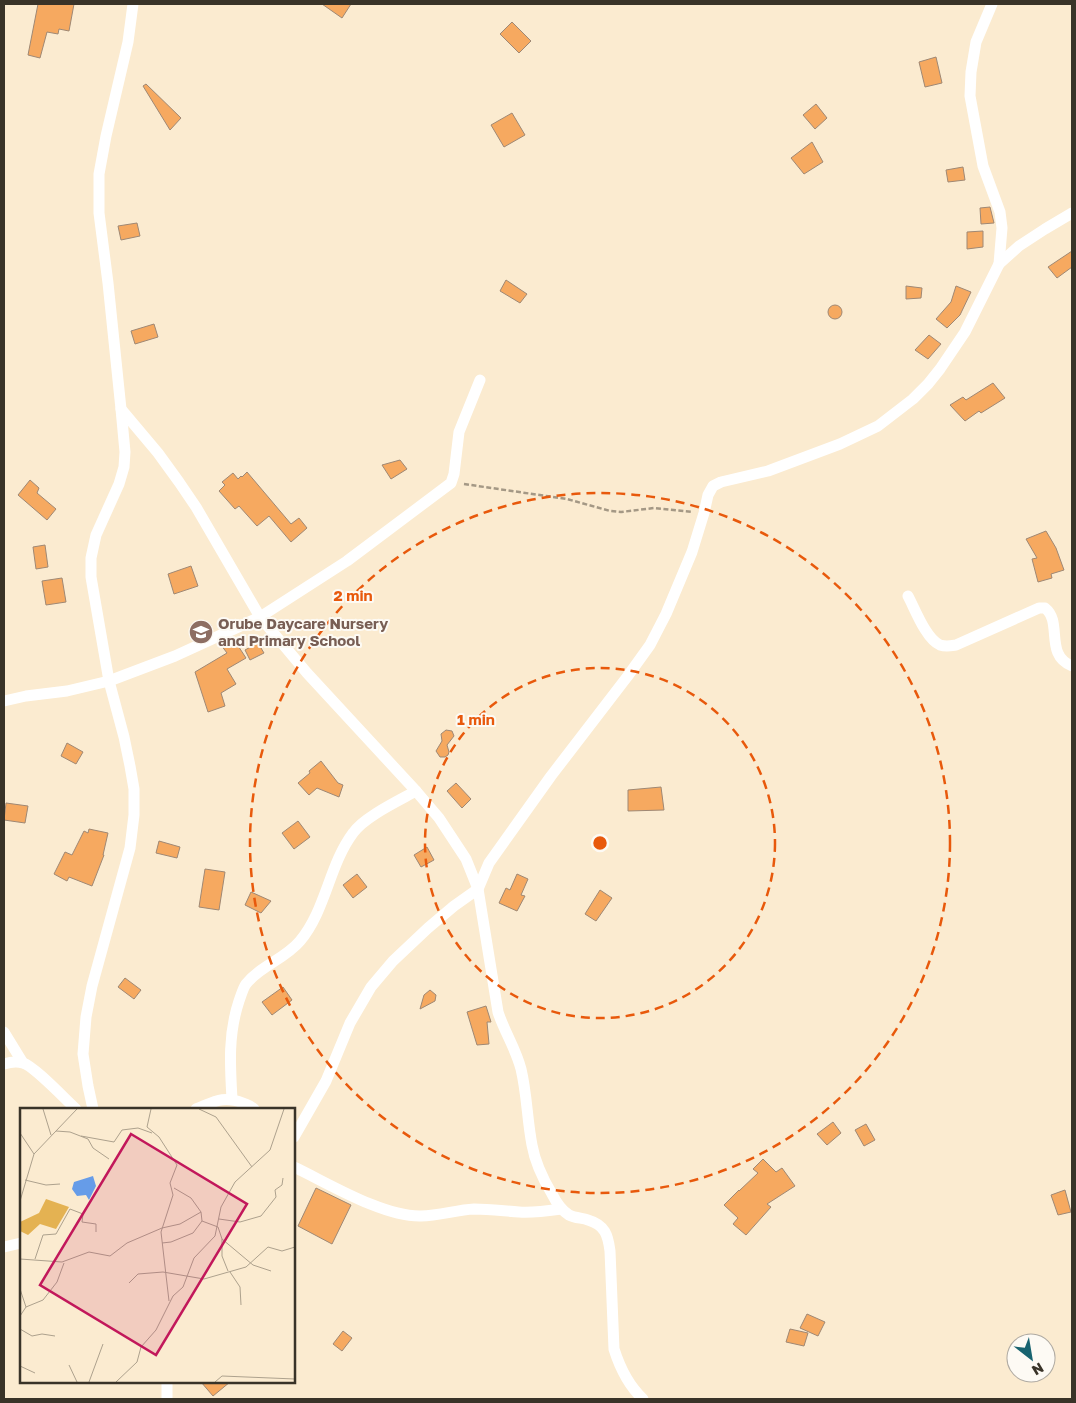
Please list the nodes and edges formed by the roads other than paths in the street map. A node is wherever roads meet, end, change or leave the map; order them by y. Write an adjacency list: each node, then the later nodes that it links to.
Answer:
1 (133, 4): 6 (street)
2 (992, 4): 4 (street)
3 (1072, 213): 4 (street)
4 (999, 264): 14 (street)
5 (480, 380): 8 (street)
6 (121, 409): 8 (street); 10 (street)
7 (908, 596): 9 (street)
8 (260, 617): 10 (street); 12 (street)
9 (1072, 666)
10 (109, 681): 11 (street); 21 (street)
11 (4, 701)
12 (416, 791): 13 (street); 19 (street)
13 (466, 860): 14 (street); 15 (street)
14 (489, 863): 15 (street)
15 (478, 889): 24 (street); 26 (street)
16 (4, 1032): 17 (street)
17 (24, 1063): 18 (street); 20 (street)
18 (4, 1064)
19 (232, 1099): 22 (street); 23 (street)
20 (75, 1108)
21 (93, 1108)
22 (198, 1108)
23 (253, 1108)
24 (295, 1135)
25 (295, 1167): 26 (street)
26 (561, 1209): 31 (street)
27 (20, 1243): 28 (street)
28 (4, 1247)
29 (167, 1383): 30 (street)
30 (167, 1399)
31 (643, 1399)

